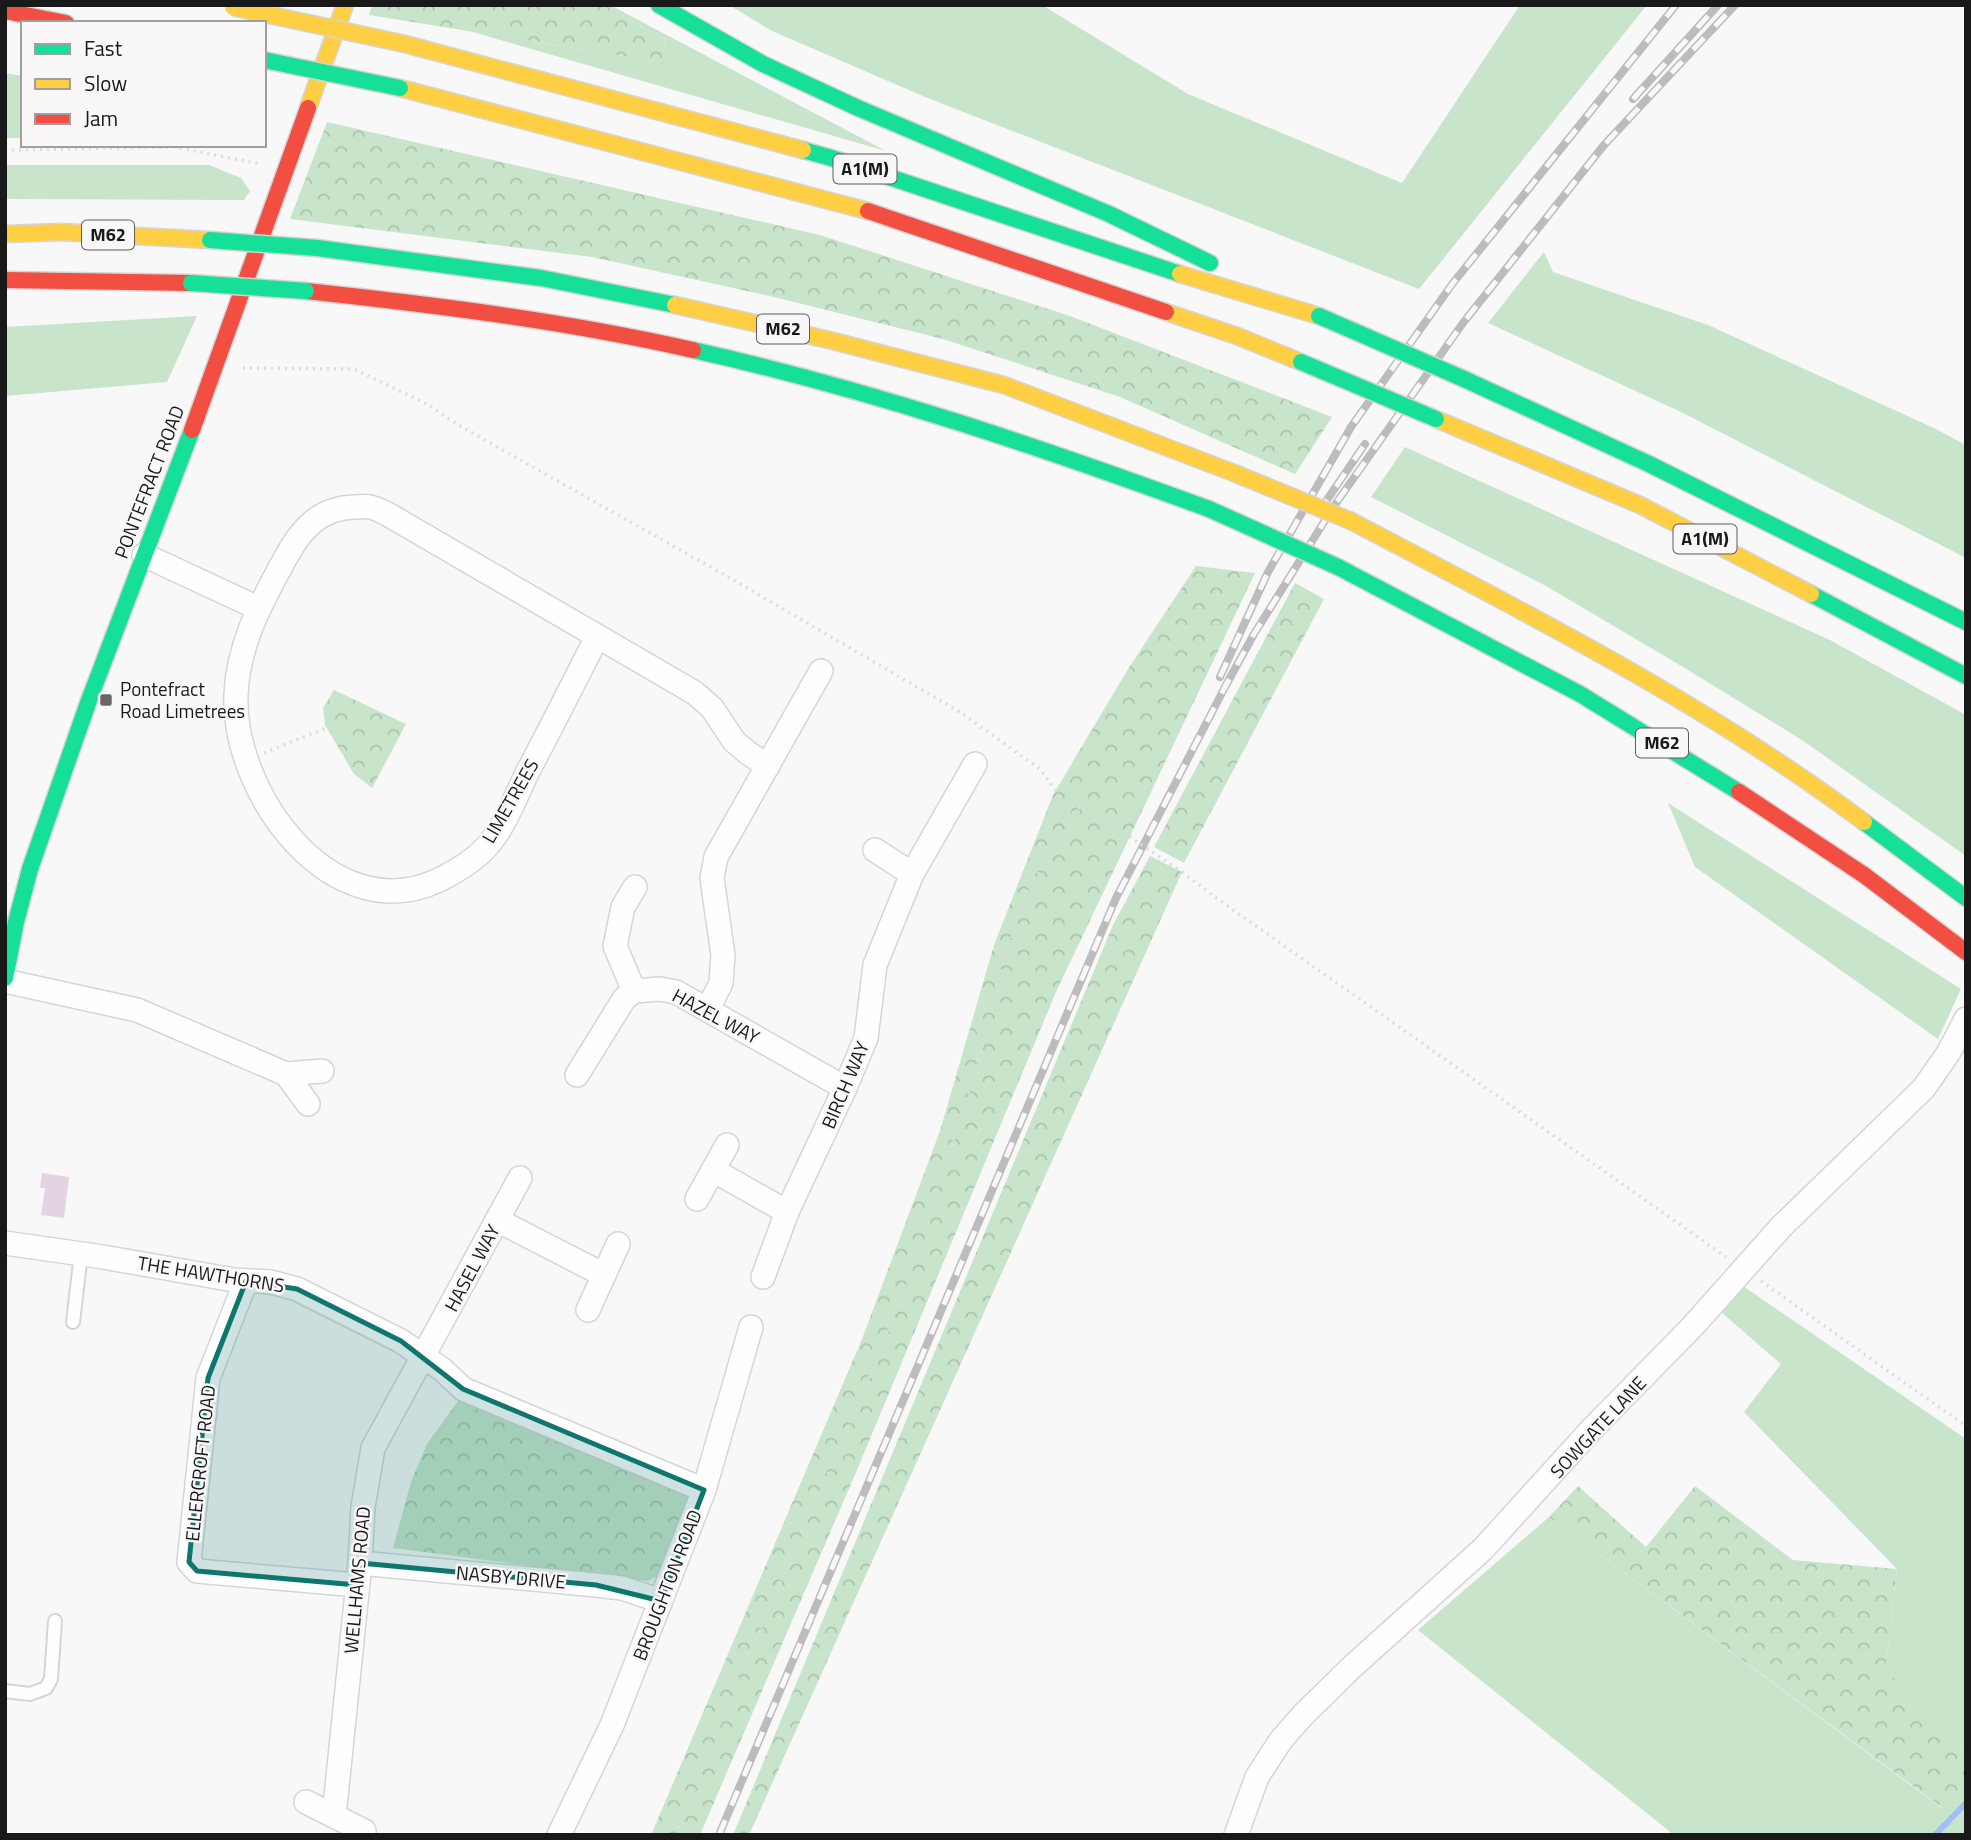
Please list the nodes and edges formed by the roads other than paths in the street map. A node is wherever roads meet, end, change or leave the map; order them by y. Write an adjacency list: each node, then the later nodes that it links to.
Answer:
1 (345, 5): 10 (main road, PONTEFRACT ROAD)
2 (659, 5): 9 (main road)
3 (229, 6): 9 (main road, A1(M), bridge)
4 (5, 11): 5 (main road)
5 (56, 21)
6 (266, 60): 15 (main road, A1(M), bridge)
7 (5, 234): 21 (main road, M62, bridge)
8 (5, 280): 22 (main road, M62, bridge)
9 (1319, 316): 12 (main road, A1(M), bridge)
10 (144, 555): 11 (street); 23 (main road, PONTEFRACT ROAD)
11 (258, 608): 13 (street, LIMETREES); 13 (street, LIMETREES)
12 (1966, 622)
13 (597, 637): 17 (street, LIMETREES)
14 (821, 671): 17 (street)
15 (1966, 676)
16 (975, 765): 19 (street, BIRCH WAY)
17 (768, 766): 25 (street)
18 (875, 850): 19 (street)
19 (912, 874): 30 (street, BIRCH WAY)
20 (635, 887): 24 (street)
21 (1966, 898)
22 (1966, 952)
23 (5, 979): 28 (street)
24 (634, 991): 25 (street, HAZEL WAY); 29 (street)
25 (708, 1009): 30 (street, HAZEL WAY)
26 (1966, 1019): 57 (street, SOWGATE LANE)
27 (321, 1071): 28 (street)
28 (286, 1074): 31 (street)
29 (577, 1074)
30 (845, 1088): 36 (street, BIRCH WAY)
31 (307, 1104)
32 (727, 1145): 33 (street)
33 (713, 1170): 35 (street); 36 (street)
34 (520, 1178): 37 (street, HASEL WAY)
35 (696, 1199)
36 (788, 1212): 42 (street, BIRCH WAY)
37 (497, 1220): 41 (street); 47 (street, HASEL WAY)
38 (5, 1243): 40 (street, THE HAWTHORNS)
39 (618, 1244): 41 (street)
40 (81, 1254): 43 (street, THE HAWTHORNS); 45 (lane)
41 (604, 1275): 44 (street)
42 (763, 1277)
43 (246, 1281): 47 (street, THE HAWTHORNS); 49 (street, ELLERCROFT ROAD)
44 (588, 1310)
45 (73, 1322)
46 (751, 1327): 48 (street, BROUGHTON ROAD)
47 (424, 1357): 48 (street, THE HAWTHORNS); 49 (street, WELLHAMS ROAD)
48 (704, 1490): 50 (street, BROUGHTON ROAD)
49 (359, 1574): 50 (street, NASBY DRIVE); 54 (street, WELLHAMS ROAD)
50 (660, 1601): 56 (street, BROUGHTON ROAD)
51 (55, 1621): 52 (lane)
52 (5, 1691)
53 (306, 1802): 54 (street)
54 (334, 1816): 55 (street)
55 (364, 1830)
56 (559, 1835)
57 (1236, 1835)

